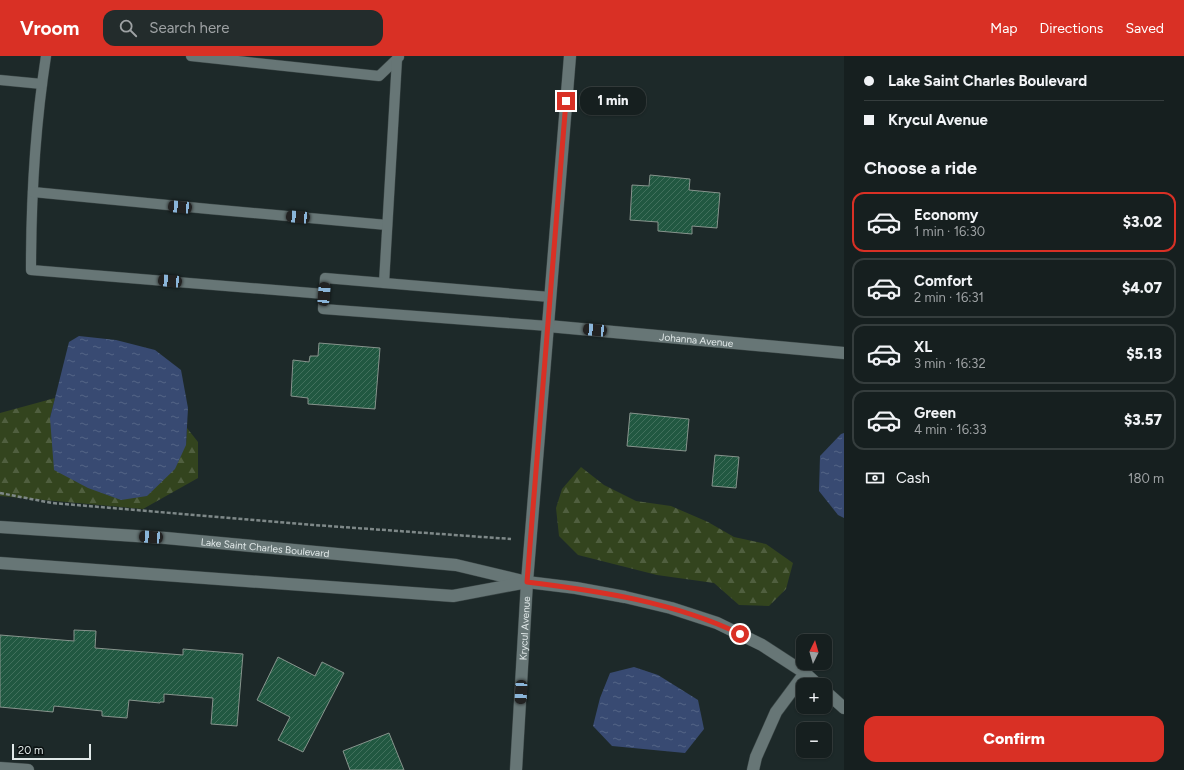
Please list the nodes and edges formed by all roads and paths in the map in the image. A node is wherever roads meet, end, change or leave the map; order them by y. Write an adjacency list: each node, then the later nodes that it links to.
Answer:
1 (46, 56): 6 (lane)
2 (191, 56): 4 (lane)
3 (570, 56): 11 (street, Krycul Avenue)
4 (399, 57): 8 (lane)
5 (0, 80): 6 (lane)
6 (42, 84): 7 (lane)
7 (33, 192): 8 (lane); 10 (lane)
8 (387, 225): 9 (lane)
9 (384, 283): 10 (lane); 11 (lane)
10 (324, 294): 12 (lane)
11 (550, 297): 12 (street, Krycul Avenue)
12 (548, 326): 13 (street, Johanna Avenue); 16 (street, Krycul Avenue)
13 (844, 353)
14 (0, 493): 16 (path)
15 (0, 527): 18 (street, Lake Saint Charles Boulevard)
16 (531, 540): 18 (street, Krycul Avenue)
17 (0, 563): 18 (street, Lake Saint Charles Boulevard)
18 (527, 582): 19 (street, Lake Saint Charles Boulevard); 25 (street, Krycul Avenue)
19 (804, 673): 20 (street, Lake Saint Charles Boulevard); 26 (street)
20 (810, 678)
21 (832, 697): 22 (street)
22 (844, 708)
23 (0, 768): 24 (street)
24 (28, 770)
25 (516, 770)
26 (753, 770)

